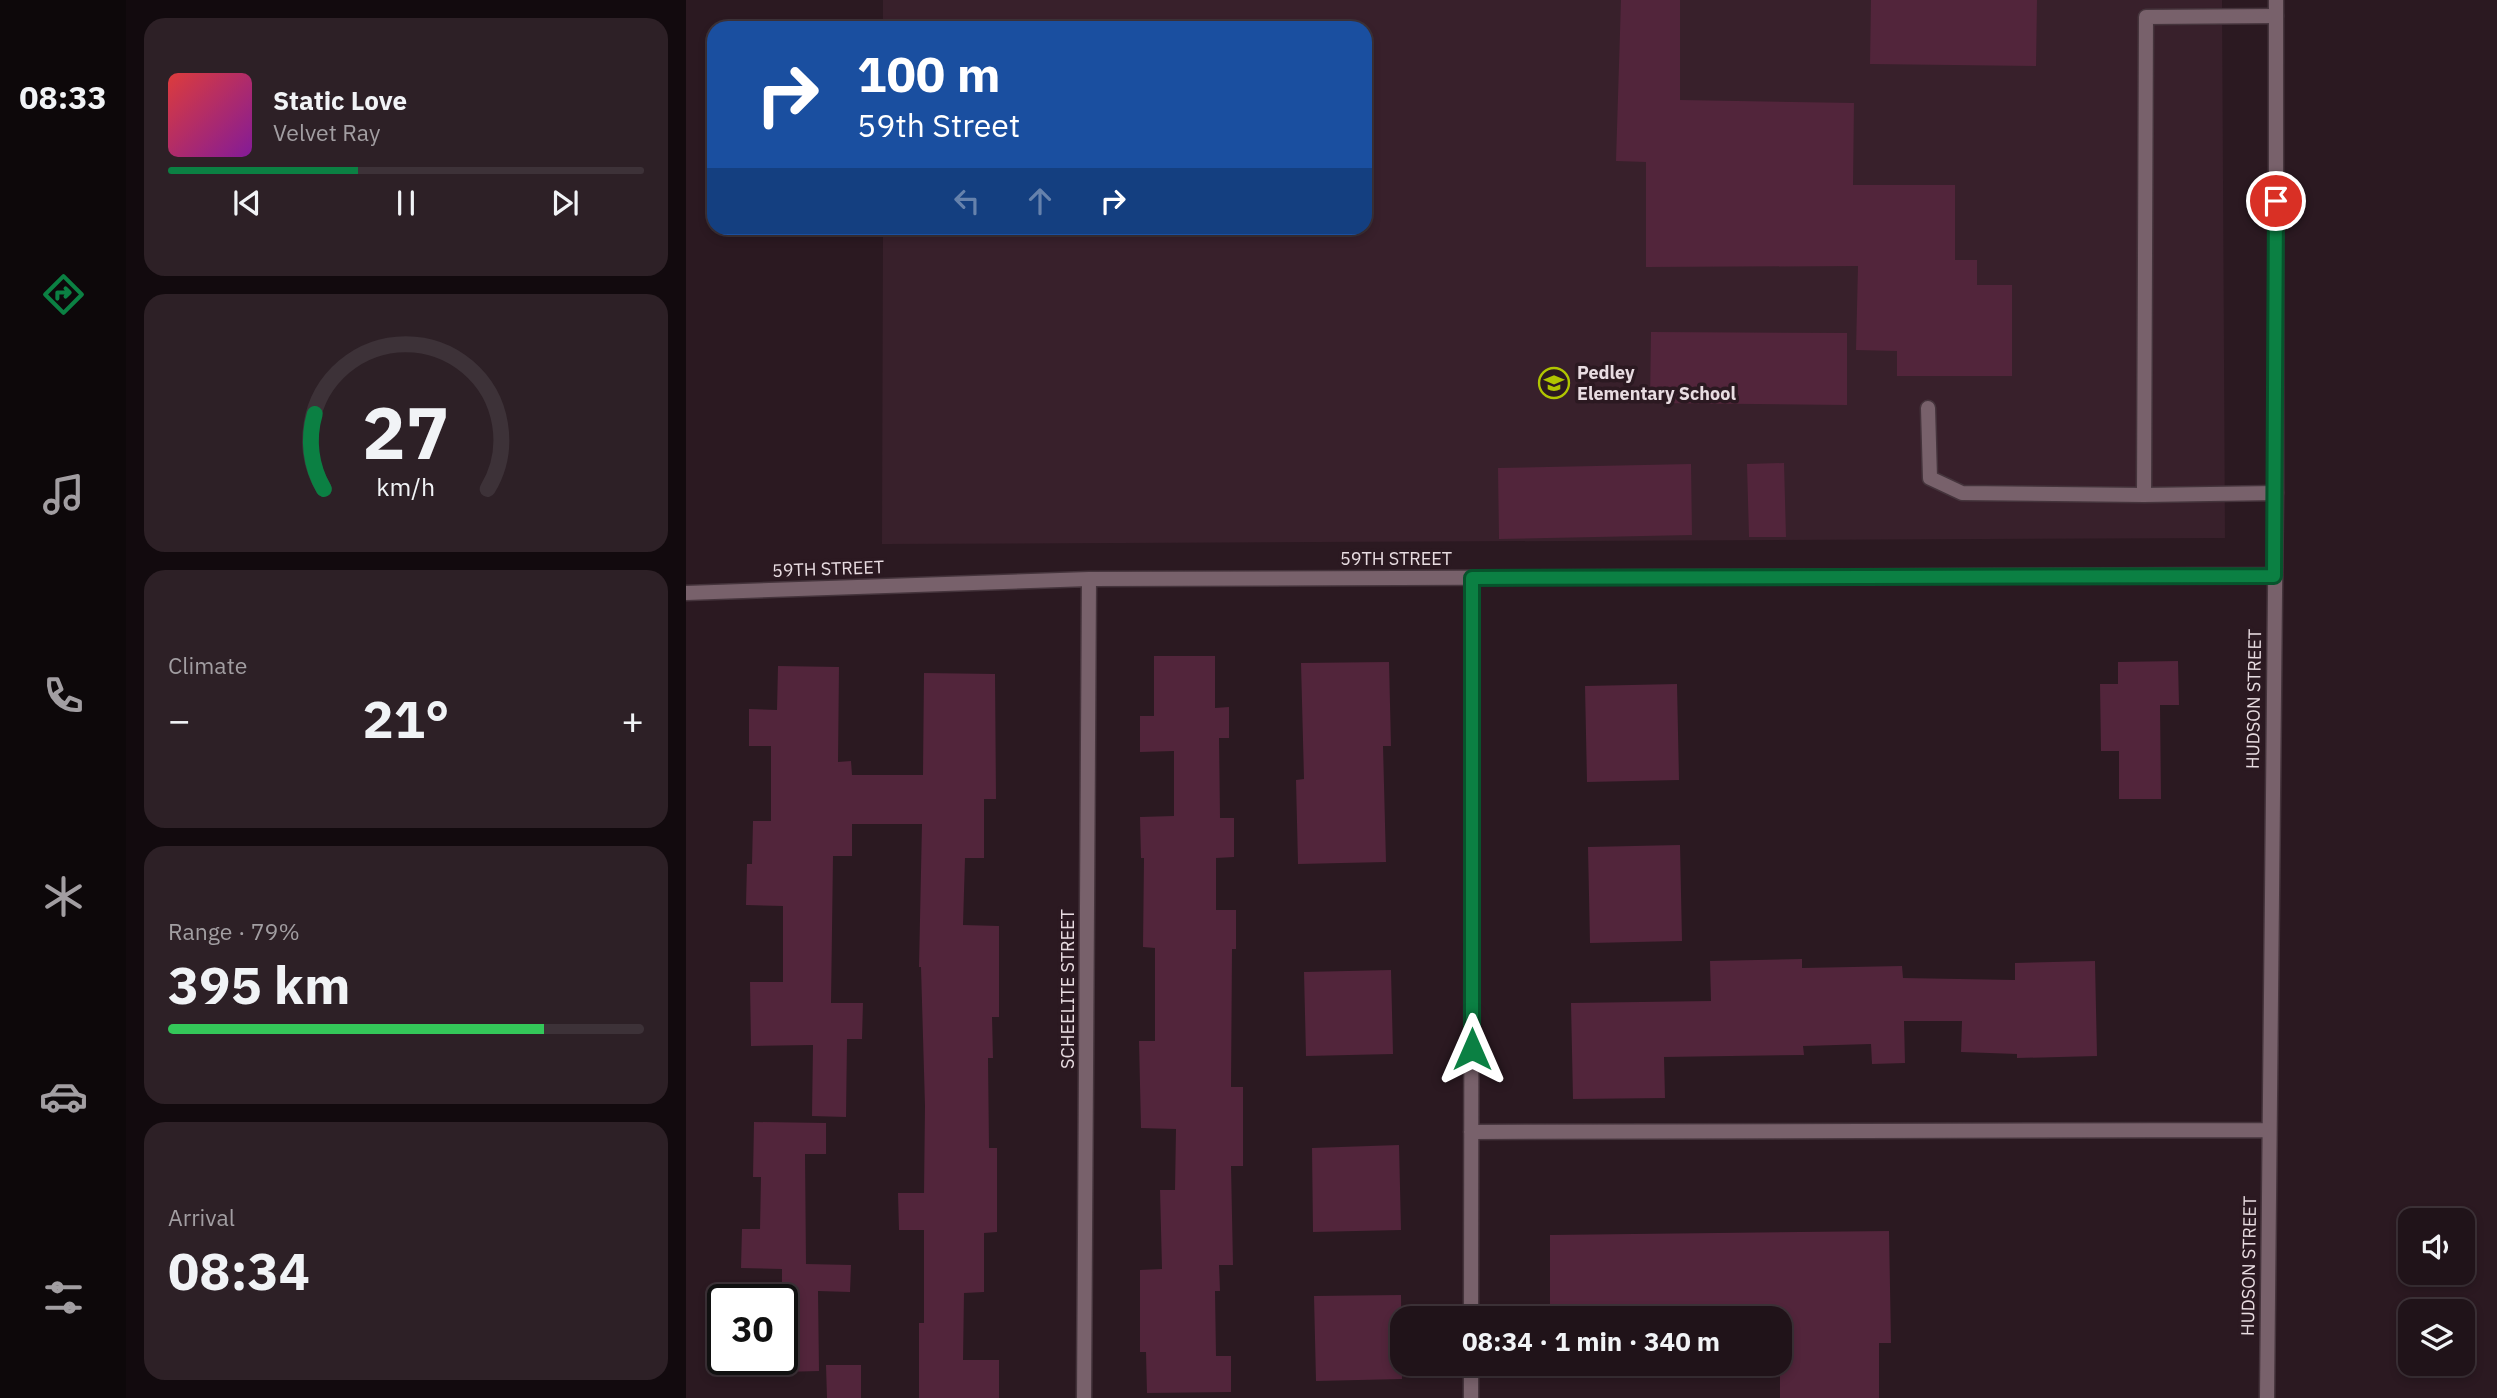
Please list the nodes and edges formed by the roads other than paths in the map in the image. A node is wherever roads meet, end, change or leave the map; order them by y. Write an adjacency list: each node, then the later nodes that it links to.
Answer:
1 (2276, 0): 2 (street, HUDSON STREET)
2 (2276, 16): 4 (street, HUDSON STREET); 5 (street)
3 (1928, 408): 5 (street)
4 (2276, 493): 5 (street); 6 (street, HUDSON STREET)
5 (2144, 495)
6 (2274, 576): 7 (street, 59TH STREET); 10 (street, HUDSON STREET)
7 (1472, 578): 8 (street, 59TH STREET); 11 (street)
8 (1089, 579): 9 (street, 59TH STREET); 14 (street, SCHEELITE STREET)
9 (686, 593)
10 (2269, 1130): 11 (street); 16 (street, HUDSON STREET)
11 (1471, 1132): 12 (street)
12 (1471, 1306)
13 (1471, 1376): 15 (street)
14 (1084, 1398)
15 (1471, 1398)
16 (2267, 1398)

